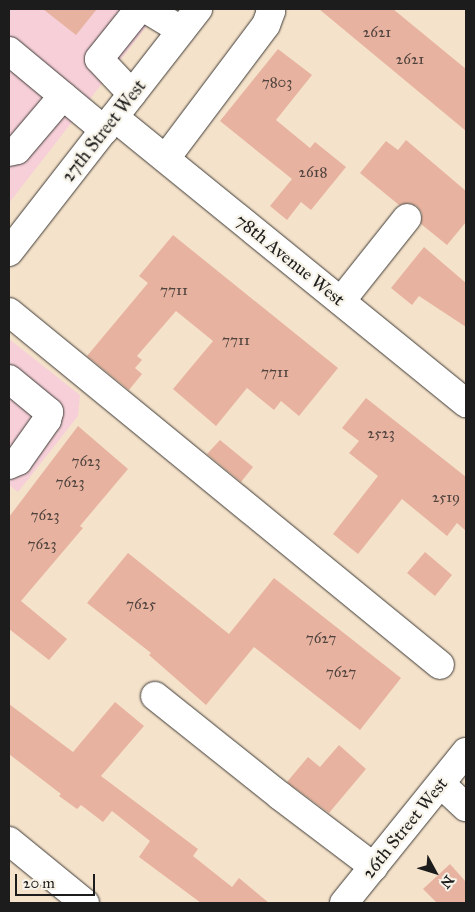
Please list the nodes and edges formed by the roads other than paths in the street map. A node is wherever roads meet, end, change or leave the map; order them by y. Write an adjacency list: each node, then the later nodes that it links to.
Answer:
1 (139, 9): 7 (street)
2 (146, 9): 5 (street)
3 (198, 9): 5 (street, 27th Street West)
4 (270, 9): 11 (street)
5 (181, 30): 7 (street, 27th Street West)
6 (9, 52): 8 (street, 78th Avenue West)
7 (132, 94): 9 (street, 27th Street West)
8 (63, 96): 9 (street, 78th Avenue West); 10 (street)
9 (110, 123): 11 (street, 78th Avenue West); 13 (street, 27th Street West)
10 (9, 152)
11 (166, 158): 14 (street, 78th Avenue West)
12 (407, 218): 14 (street)
13 (9, 252)
14 (341, 301): 17 (street, 78th Avenue West)
15 (9, 312): 19 (street)
16 (9, 379): 18 (street)
17 (466, 403)
18 (9, 465)
19 (440, 665)
20 (154, 696): 25 (street)
21 (466, 752): 22 (street, 26th Street West)
22 (441, 784): 23 (street); 25 (street, 26th Street West)
23 (466, 807)
24 (9, 840): 26 (street)
25 (374, 867): 27 (street, 26th Street West)
26 (85, 903)
27 (344, 903)

